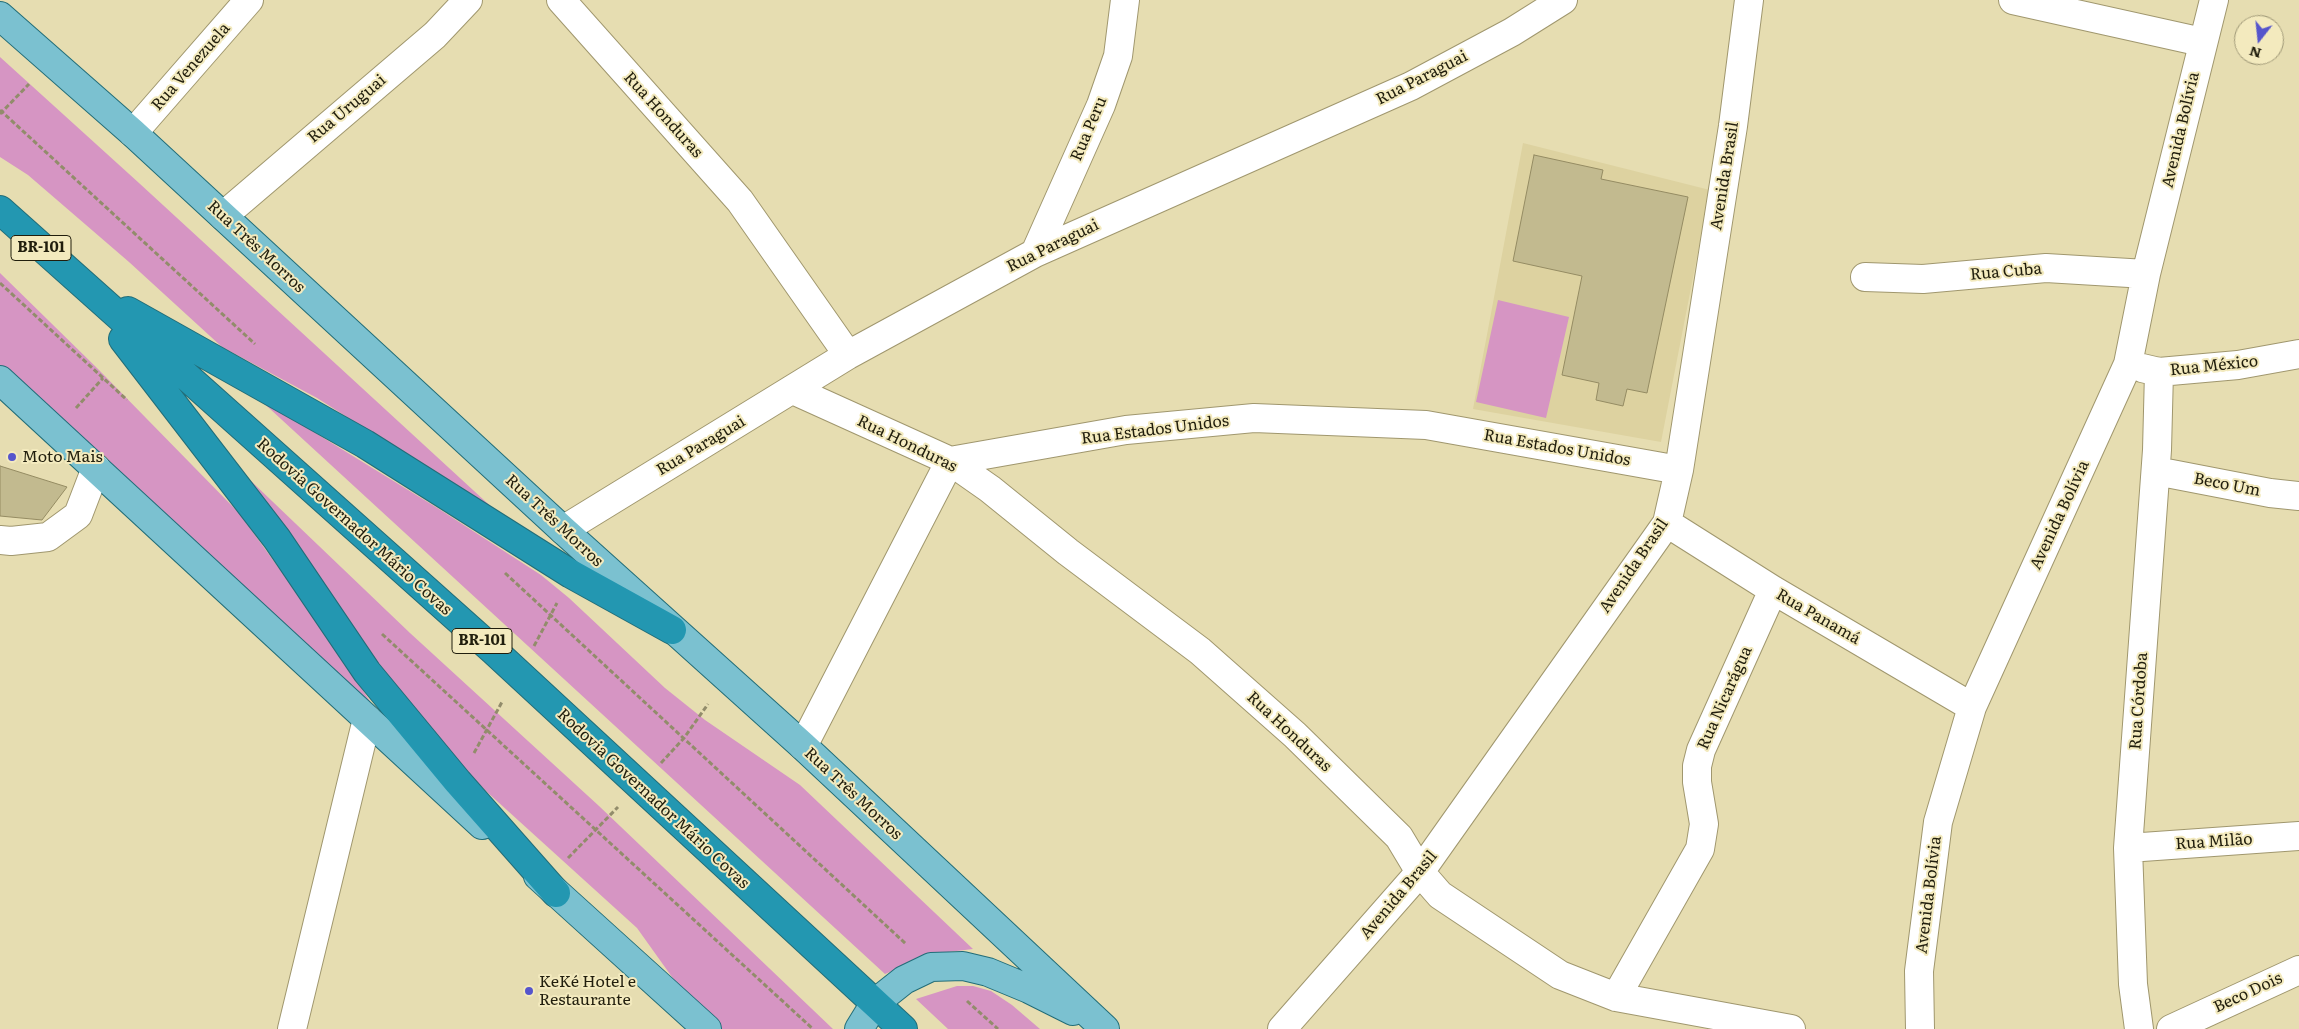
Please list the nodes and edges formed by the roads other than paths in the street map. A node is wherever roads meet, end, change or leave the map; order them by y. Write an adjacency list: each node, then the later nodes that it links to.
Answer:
1 (249, 0): 11 (street, Rua Venezuela)
2 (468, 0): 13 (street, Rua Uruguai)
3 (561, 0): 19 (street, Rua Honduras)
4 (1563, 0): 14 (street, Rua Paraguai)
5 (1749, 0): 26 (street, Avenida Brasil)
6 (2013, 0): 10 (street)
7 (2214, 0): 10 (street, Avenida Bolívia)
8 (1124, 2): 14 (street, Rua Peru)
9 (0, 16): 11 (main road, Rua Três Morros)
10 (2202, 42): 15 (street, Avenida Bolívia)
11 (133, 134): 13 (main road, Rua Três Morros)
12 (0, 210): 17 (highway, Rodovia Governador Mário Covas / BR-101)
13 (223, 216): 30 (main road, Rua Três Morros)
14 (1035, 253): 19 (street, Rua Paraguai)
15 (2146, 274): 16 (street, Rua Cuba); 20 (street, Avenida Bolívia)
16 (1865, 277)
17 (83, 286): 33 (highway); 40 (highway); 43 (highway, Rodovia Governador Mário Covas / BR-101)
18 (2299, 354): 21 (street, Rua México)
19 (848, 356): 23 (street, Rua Paraguai)
20 (2128, 364): 21 (street, Rua México); 34 (street, Avenida Bolívia)
21 (2159, 372): 27 (street, Rua Córdoba)
22 (0, 380): 25 (main road)
23 (793, 390): 24 (street, Rua Honduras); 30 (street, Rua Paraguai)
24 (950, 461): 26 (street, Rua Estados Unidos); 36 (street); 39 (street, Rua Honduras)
25 (96, 468): 31 (street); 35 (main road)
26 (1679, 470): 29 (street, Avenida Brasil)
27 (2156, 472): 28 (street, Beco Um); 38 (street, Rua Córdoba)
28 (2299, 496)
29 (1667, 523): 32 (street, Rua Panamá); 39 (street, Avenida Brasil)
30 (563, 530): 33 (main road, Rua Três Morros)
31 (0, 540)
32 (1773, 590): 34 (street, Rua Panamá); 42 (street, Rua Nicarágua)
33 (672, 630): 36 (main road, Rua Três Morros)
34 (1972, 707): 51 (street, Avenida Bolívia)
35 (367, 718): 40 (main road); 45 (street)
36 (802, 746): 44 (main road, Rua Três Morros)
37 (2299, 836): 38 (street, Rua Milão)
38 (2128, 848): 52 (street, Rua Córdoba)
39 (1420, 872): 42 (street, Rua Honduras); 49 (street, Avenida Brasil)
40 (556, 893): 46 (main road)
41 (2299, 970): 53 (street, Beco Dois)
42 (1616, 997): 50 (street, Rua Honduras)
43 (875, 1003): 44 (main road); 47 (main road); 48 (highway, Rodovia Governador Mário Covas / BR-101)
44 (1103, 1027)
45 (292, 1029)
46 (707, 1029)
47 (859, 1029)
48 (903, 1029)
49 (1282, 1029)
50 (1791, 1029)
51 (1920, 1029)
52 (2139, 1029)
53 (2171, 1029)

